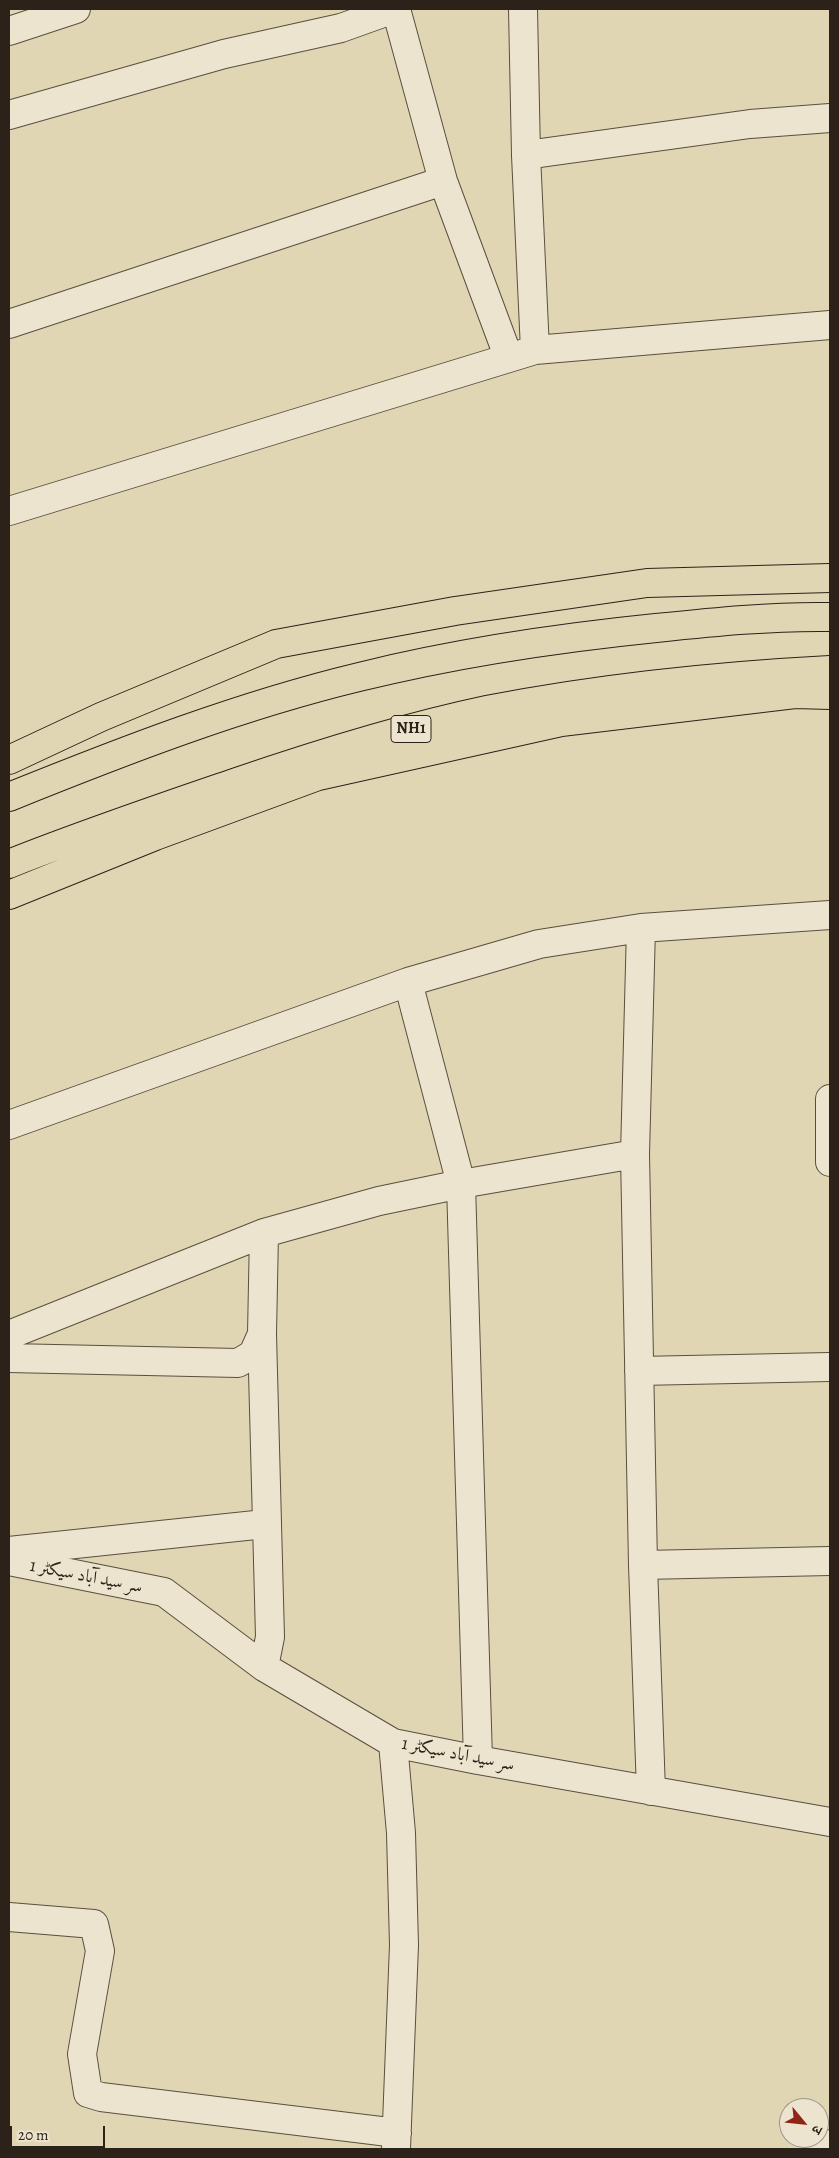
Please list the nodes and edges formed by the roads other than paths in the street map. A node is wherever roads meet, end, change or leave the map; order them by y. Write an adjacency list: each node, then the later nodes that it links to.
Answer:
1 (76, 9): 4 (street)
2 (395, 9): 5 (street); 8 (street)
3 (523, 9): 7 (street)
4 (9, 31)
5 (9, 115)
6 (830, 118): 7 (street)
7 (526, 156): 11 (street)
8 (443, 181): 9 (street); 12 (street)
9 (9, 324)
10 (830, 325): 11 (street)
11 (535, 350): 12 (street)
12 (508, 356): 13 (street)
13 (9, 511)
14 (830, 578): 18 (highway)
15 (830, 617): 19 (highway)
16 (830, 670): 20 (highway, NH1)
17 (830, 695): 21 (highway)
18 (9, 760)
19 (9, 797)
20 (9, 864)
21 (9, 895)
22 (830, 915): 23 (street)
23 (641, 928): 24 (street); 28 (street)
24 (408, 982): 26 (street); 30 (street)
25 (830, 1099): 27 (street)
26 (9, 1125)
27 (830, 1141): 29 (street)
28 (635, 1154): 30 (street); 36 (street)
29 (830, 1162)
30 (461, 1184): 31 (street); 44 (street)
31 (264, 1233): 32 (street); 33 (street)
32 (9, 1334)
33 (262, 1334): 34 (street); 37 (street)
34 (9, 1358)
35 (830, 1367): 36 (street)
36 (640, 1371): 41 (street)
37 (265, 1524): 38 (street); 42 (street)
38 (9, 1551)
39 (9, 1561): 42 (street, سر سید آباد سیکٹر 1)
40 (830, 1561): 41 (street)
41 (643, 1565): 45 (street)
42 (264, 1667): 43 (street, سر سید آباد سیکٹر 1)
43 (394, 1743): 44 (street, سر سید آباد سیکٹر 1); 48 (street)
44 (478, 1760): 45 (street, سر سید آباد سیکٹر 1)
45 (651, 1791): 46 (street, سر سید آباد سیکٹر 1)
46 (830, 1822)
47 (9, 1917): 48 (street)
48 (397, 2141)
49 (830, 2144): 50 (street)
50 (820, 2149)

